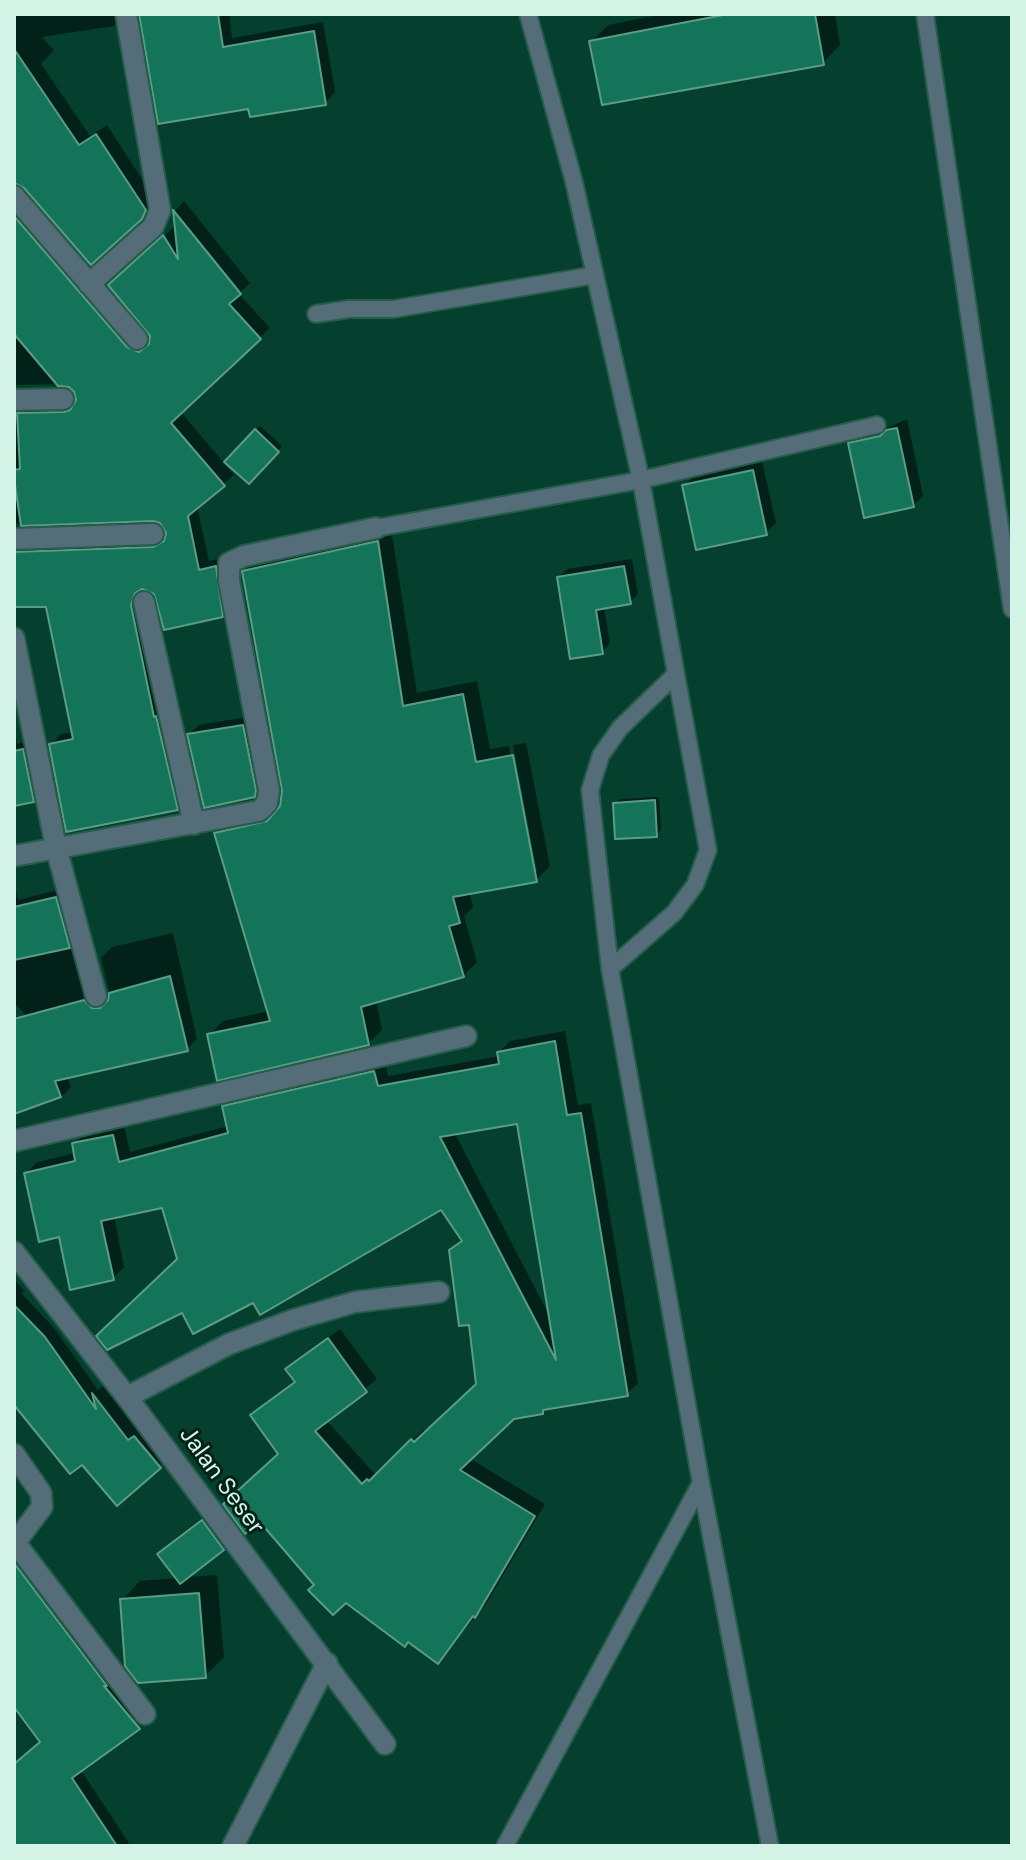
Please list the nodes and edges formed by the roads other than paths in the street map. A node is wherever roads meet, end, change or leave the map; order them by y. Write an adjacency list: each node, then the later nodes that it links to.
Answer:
1 (126, 14): 6 (street)
2 (528, 14): 5 (lane)
3 (925, 14): 17 (lane)
4 (14, 196): 6 (street)
5 (595, 275): 7 (lane); 12 (lane)
6 (89, 284): 8 (street)
7 (316, 314)
8 (137, 339)
9 (63, 399): 10 (street)
10 (14, 400)
11 (877, 425): 12 (lane)
12 (641, 480): 13 (lane); 19 (lane)
13 (376, 528): 20 (street)
14 (153, 534): 15 (street)
15 (14, 539)
16 (144, 602): 20 (street)
17 (1012, 609)
18 (14, 638): 21 (street)
19 (676, 674): 23 (lane); 23 (lane)
20 (194, 824): 21 (street)
21 (56, 847): 22 (street); 24 (street)
22 (14, 856)
23 (610, 969): 31 (lane)
24 (96, 996)
25 (466, 1036): 26 (street)
26 (14, 1141)
27 (14, 1252): 29 (street, Jalan Seser)
28 (439, 1292): 29 (street)
29 (127, 1397): 33 (street, Jalan Seser)
30 (14, 1454): 32 (street)
31 (701, 1483): 37 (lane); 38 (lane)
32 (15, 1543): 34 (street)
33 (327, 1663): 35 (street, Jalan Seser); 36 (street)
34 (145, 1714)
35 (385, 1744)
36 (233, 1846)
37 (505, 1846)
38 (770, 1846)

